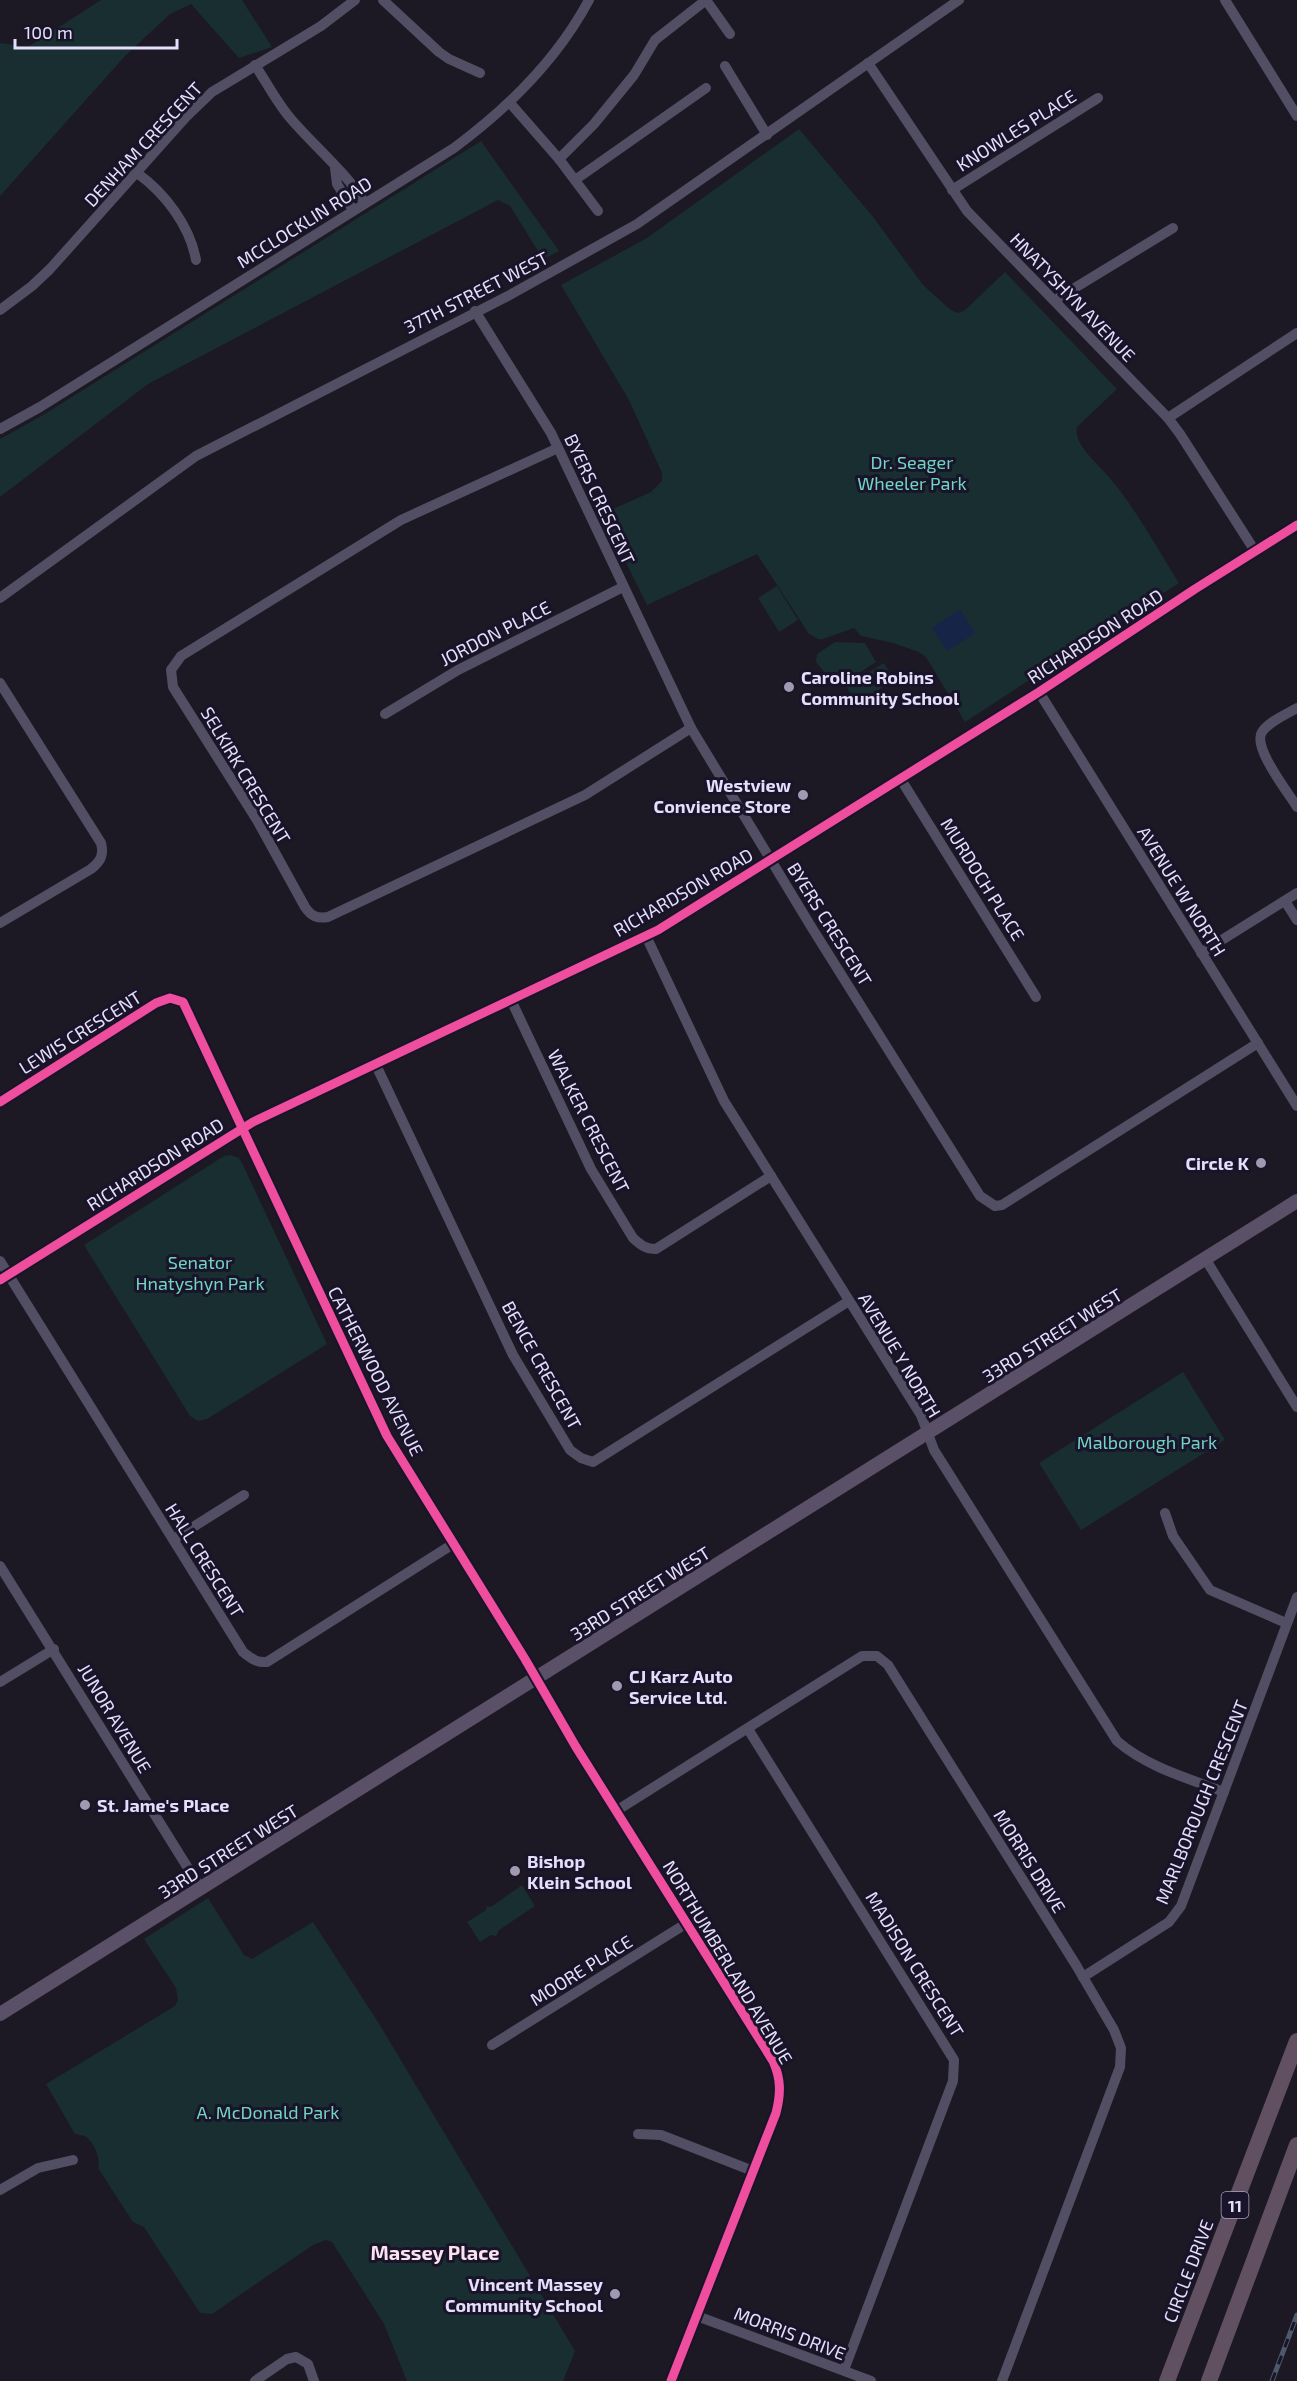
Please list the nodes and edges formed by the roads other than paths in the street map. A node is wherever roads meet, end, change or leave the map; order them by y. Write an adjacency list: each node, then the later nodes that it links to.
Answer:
1 (355, 0): 9 (street, DENHAM CRESCENT)
2 (383, 0): 11 (street)
3 (589, 0): 14 (street, MCCLOCKLIN ROAD)
4 (706, 0): 7 (street); 17 (street)
5 (959, 0): 8 (street, 37TH STREET WEST)
6 (1225, 0): 15 (street)
7 (730, 34)
8 (868, 63): 16 (street, 37TH STREET WEST); 21 (street, HNATYSHYN AVENUE)
9 (255, 65): 18 (street); 19 (street, DENHAM CRESCENT)
10 (725, 66): 16 (street)
11 (480, 73)
12 (706, 88): 20 (street)
13 (1098, 98): 21 (street, KNOWLES PLACE)
14 (510, 103): 17 (street); 22 (street, MCCLOCKLIN ROAD)
15 (1297, 116)
16 (767, 135): 29 (street, 37TH STREET WEST)
17 (560, 159): 20 (street)
18 (335, 168): 22 (street); 23 (street)
19 (137, 173): 26 (street); 28 (street, DENHAM CRESCENT)
20 (575, 180): 24 (street)
21 (952, 190): 27 (street, HNATYSHYN AVENUE)
22 (365, 203): 23 (street, MCCLOCKLIN ROAD)
23 (353, 210): 32 (street, MCCLOCKLIN ROAD)
24 (598, 211)
25 (1173, 228): 27 (street)
26 (196, 260)
27 (1055, 300): 31 (street, HNATYSHYN AVENUE)
28 (0, 310)
29 (476, 311): 33 (street, BYERS CRESCENT); 37 (street, 37TH STREET WEST)
30 (1297, 333): 31 (street)
31 (1168, 418): 35 (street, HNATYSHYN AVENUE)
32 (0, 429)
33 (558, 448): 36 (street, BYERS CRESCENT); 42 (street, SELKIRK CRESCENT)
34 (1297, 525): 35 (street, RICHARDSON ROAD)
35 (1255, 551): 39 (street, RICHARDSON ROAD)
36 (623, 587): 41 (street, JORDON PLACE); 42 (street, BYERS CRESCENT)
37 (0, 598)
38 (0, 683): 49 (street)
39 (1040, 692): 43 (street, RICHARDSON ROAD); 51 (street, AVENUE W NORTH)
40 (1297, 708): 44 (street)
41 (385, 714)
42 (691, 728): 45 (street, BYERS CRESCENT)
43 (900, 778): 45 (street, RICHARDSON ROAD); 52 (street, MURDOCH PLACE)
44 (1297, 807)
45 (771, 859): 50 (street, RICHARDSON ROAD); 54 (street, BYERS CRESCENT)
46 (1297, 893): 47 (street)
47 (1285, 901): 48 (street); 51 (street)
48 (1297, 920)
49 (0, 923)
50 (646, 936): 53 (street, RICHARDSON ROAD); 59 (street, AVENUE Y NORTH)
51 (1201, 953): 54 (street, AVENUE W NORTH)
52 (1036, 998)
53 (511, 1000): 55 (street, RICHARDSON ROAD); 59 (street, WALKER CRESCENT)
54 (1258, 1043): 57 (street, AVENUE W NORTH)
55 (375, 1063): 58 (street, RICHARDSON ROAD); 64 (street, BENCE CRESCENT)
56 (0, 1102): 58 (street, LEWIS CRESCENT)
57 (1297, 1106)
58 (242, 1129): 63 (street, RICHARDSON ROAD); 70 (street, CATHERWOOD AVENUE)
59 (771, 1176): 64 (street, AVENUE Y NORTH)
60 (1297, 1201): 61 (main road, 33RD STREET WEST)
61 (1206, 1260): 65 (street); 66 (main road, 33RD STREET WEST)
62 (0, 1261): 63 (street)
63 (4, 1278): 69 (street, HALL CRESCENT)
64 (849, 1301): 66 (street, AVENUE Y NORTH)
65 (1297, 1407)
66 (928, 1434): 75 (main road, 33RD STREET WEST); 78 (street, AVENUE Y NORTH)
67 (244, 1495): 69 (street)
68 (1165, 1513): 73 (street)
69 (174, 1539): 70 (street, HALL CRESCENT)
70 (453, 1544): 75 (street, CATHERWOOD AVENUE)
71 (0, 1566): 74 (street, JUNOR AVENUE)
72 (1297, 1597): 73 (street, MARLBOROUGH CRESCENT)
73 (1286, 1623): 78 (street, MARLBOROUGH CRESCENT)
74 (54, 1649): 76 (street); 80 (street, JUNOR AVENUE)
75 (536, 1679): 79 (street, NORTHUMBERLAND AVENUE); 80 (main road, 33RD STREET WEST)
76 (0, 1682)
77 (748, 1729): 79 (street, MORRIS DRIVE); 82 (street, MORRIS DRIVE); 92 (street, MADISON CRESCENT)
78 (1224, 1792): 82 (street, MARLBOROUGH CRESCENT)
79 (616, 1811): 81 (street, NORTHUMBERLAND AVENUE)
80 (201, 1889): 83 (main road, 33RD STREET WEST)
81 (687, 1923): 85 (street, MOORE PLACE); 89 (street, NORTHUMBERLAND AVENUE)
82 (1083, 1977): 97 (street, MORRIS DRIVE)
83 (0, 2014)
84 (1297, 2041): 98 (highway, CIRCLE DRIVE / 11)
85 (492, 2046)
86 (638, 2134): 89 (street)
87 (1297, 2145): 99 (highway, 11)
88 (73, 2160): 90 (street)
89 (753, 2171): 91 (street, NORTHUMBERLAND AVENUE)
90 (0, 2190)
91 (698, 2316): 92 (street, MORRIS DRIVE); 95 (street, NORTHUMBERLAND AVENUE)
92 (844, 2370): 96 (street, MORRIS DRIVE)
93 (255, 2381): 94 (street)
94 (315, 2381)
95 (671, 2381)
96 (871, 2381)
97 (1002, 2381)
98 (1167, 2381)
99 (1209, 2381)

